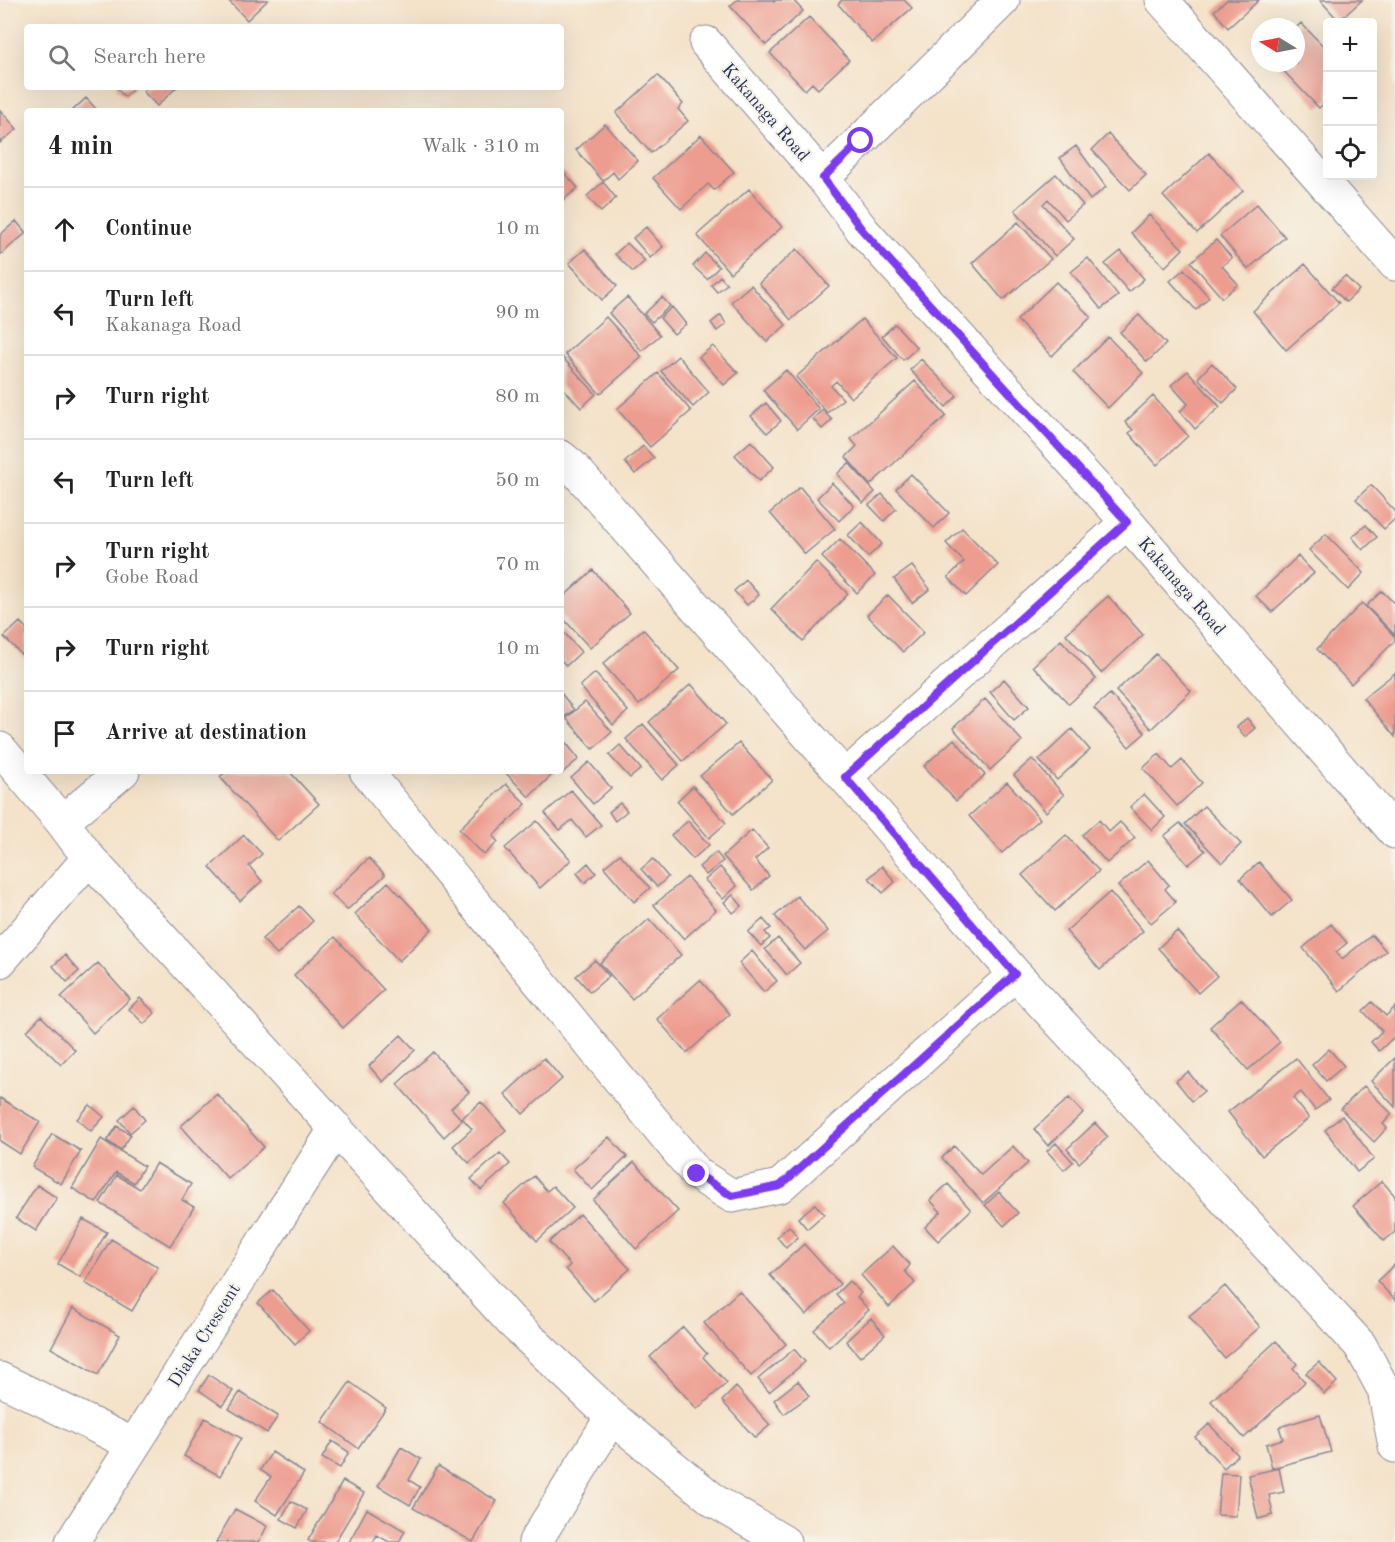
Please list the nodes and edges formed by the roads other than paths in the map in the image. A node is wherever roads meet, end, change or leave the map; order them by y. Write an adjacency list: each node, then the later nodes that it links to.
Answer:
1 (1004, 0): 4 (street)
2 (1162, 0): 5 (street)
3 (706, 43): 4 (street, Kakanaga Road)
4 (823, 178): 7 (street, Kakanaga Road)
5 (1395, 264)
6 (564, 459): 11 (street)
7 (1127, 522): 11 (street); 13 (street, Kakanaga Road)
8 (0, 749): 12 (street)
9 (119, 774): 12 (street)
10 (368, 774): 16 (street)
11 (845, 777): 16 (street)
12 (62, 822): 14 (street)
13 (1395, 832)
14 (89, 858): 15 (street); 17 (street)
15 (0, 961)
16 (1015, 974): 21 (street)
17 (336, 1128): 19 (street); 20 (street, Diaka Crescent)
18 (0, 1379): 20 (street)
19 (612, 1417): 23 (street); 24 (street)
20 (134, 1445): 22 (street, Diaka Crescent)
21 (1395, 1446)
22 (72, 1542)
23 (535, 1542)
24 (784, 1542)

